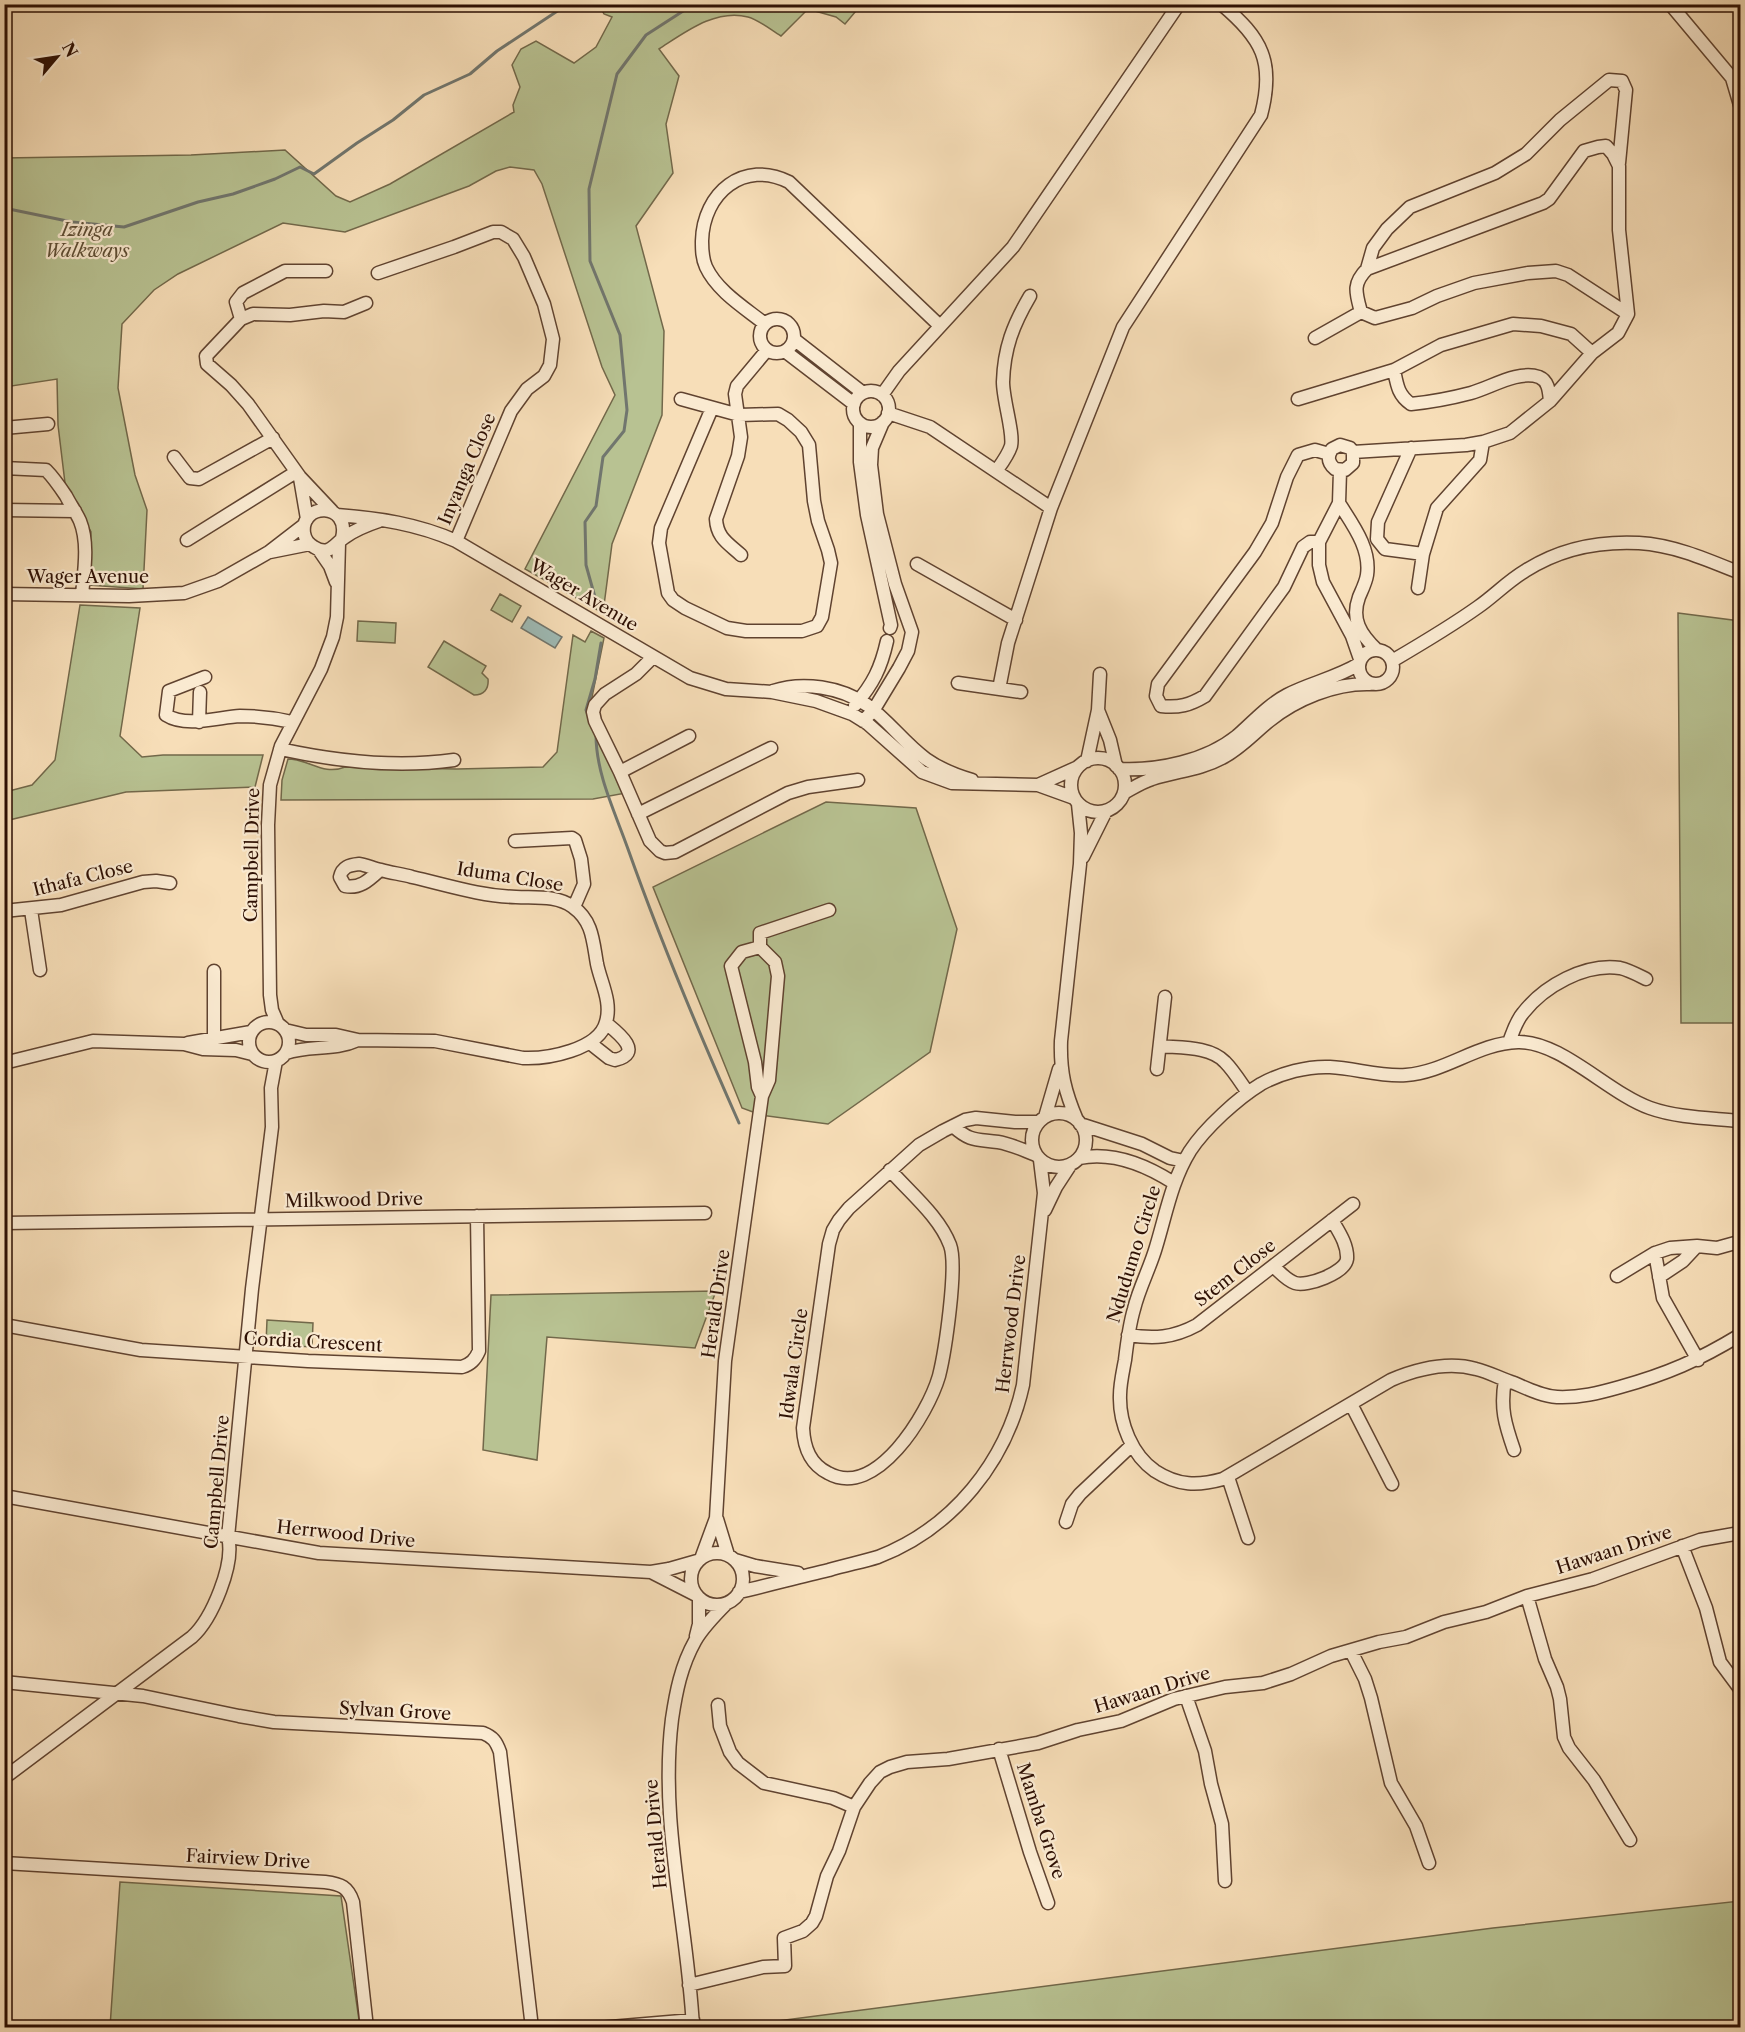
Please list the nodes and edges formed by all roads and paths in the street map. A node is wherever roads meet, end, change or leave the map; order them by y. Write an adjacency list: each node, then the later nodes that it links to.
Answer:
1 (1179, 4): 15 (street)
2 (1221, 4): 45 (street)
3 (1670, 4): 4 (street)
4 (1740, 105)
5 (1619, 166): 6 (street); 6 (street); 12 (street)
6 (1367, 269): 11 (street)
7 (326, 271): 13 (street)
8 (378, 273): 53 (street, Inyanga Close)
9 (1030, 296): 41 (street)
10 (366, 303): 13 (street)
11 (1361, 312): 12 (street); 16 (street)
12 (1628, 314): 20 (street)
13 (241, 319): 34 (street)
14 (765, 324): 15 (street); 17 (street); 18 (street)
15 (939, 325): 23 (street)
16 (1315, 338)
17 (795, 340): 19 (street); 22 (street)
18 (767, 350): 19 (street); 29 (street)
19 (786, 352): 27 (street)
20 (1592, 353): 21 (street); 26 (street)
21 (1394, 370): 25 (street); 26 (street)
22 (863, 393): 23 (street); 27 (street)
23 (882, 395): 30 (street)
24 (681, 399): 28 (street)
25 (1298, 399)
26 (1550, 401): 35 (street)
27 (854, 404): 31 (street)
28 (712, 408): 29 (street); 29 (street)
29 (739, 415): 58 (street)
30 (885, 418): 31 (street); 41 (street); 80 (street)
31 (860, 423): 78 (street)
32 (48, 424): 33 (street)
33 (4, 428)
34 (273, 438): 39 (street); 43 (street)
35 (1483, 442): 36 (street); 57 (street)
36 (1411, 448): 37 (street); 57 (street)
37 (1353, 452): 38 (street); 42 (street)
38 (1329, 453): 42 (street); 54 (street)
39 (174, 458)
40 (4, 468): 47 (street)
41 (997, 470): 45 (street)
42 (1340, 471): 44 (street)
43 (298, 475): 48 (street); 50 (street); 51 (street)
44 (1339, 503): 54 (street); 66 (street)
45 (1051, 508): 65 (street)
46 (4, 510): 47 (street)
47 (75, 512): 64 (street)
48 (334, 513): 49 (street, Wager Avenue); 50 (street); 52 (street)
49 (380, 521): 52 (street); 53 (street, Wager Avenue)
50 (306, 522): 55 (street); 56 (street)
51 (188, 540)
52 (341, 541): 55 (street); 61 (street, Campbell Drive)
53 (456, 541): 67 (street, Wager Avenue)
54 (1319, 542): 69 (street)
55 (314, 547): 56 (street); 61 (street)
56 (269, 552): 64 (street, Wager Avenue)
57 (1423, 554): 62 (street)
58 (741, 555)
59 (917, 564): 65 (street)
60 (1740, 573): 68 (street)
61 (338, 586): 84 (street, Campbell Drive)
62 (1418, 588)
63 (4, 594): 64 (street, Wager Avenue)
64 (82, 595)
65 (1016, 620): 74 (street)
66 (1377, 650): 68 (street); 69 (street)
67 (653, 657): 76 (street, Wager Avenue); 91 (street)
68 (1392, 661): 73 (street)
69 (1359, 662): 73 (street); 90 (street)
70 (1100, 674): 79 (street)
71 (206, 677): 83 (street)
72 (958, 683): 74 (street)
73 (1370, 684): 95 (street)
74 (999, 689): 77 (street)
75 (200, 692): 83 (street)
76 (772, 692): 78 (street, Wager Avenue); 81 (street, Wager Avenue)
77 (1021, 692)
78 (858, 700): 80 (street, Wager Avenue); 81 (street)
79 (1098, 710): 89 (street); 90 (street)
80 (873, 711): 82 (street); 93 (street, Wager Avenue)
81 (848, 712): 82 (street, Wager Avenue)
82 (863, 721): 93 (street, Wager Avenue)
83 (199, 722): 84 (street)
84 (292, 722): 87 (street, Campbell Drive)
85 (689, 735): 91 (street)
86 (771, 748): 98 (street)
87 (280, 749): 88 (street); 111 (street, Campbell Drive)
88 (453, 760)
89 (1083, 763): 90 (street); 94 (street); 96 (street)
90 (1118, 767): 95 (street)
91 (620, 772): 98 (street)
92 (858, 780): 98 (street)
93 (979, 783): 94 (street)
94 (1038, 785): 96 (street)
95 (1124, 793): 97 (street)
96 (1076, 801): 97 (street); 100 (street)
97 (1106, 811): 100 (street)
98 (638, 814)
99 (515, 841): 103 (street)
100 (1080, 864): 124 (street)
101 (380, 870): 103 (street, Iduma Close)
102 (170, 883): 104 (street, Ithafa Close)
103 (574, 907): 113 (street, Iduma Close)
104 (31, 910): 106 (street, Ithafa Close); 108 (street)
105 (829, 910): 107 (street, Herald Drive)
106 (4, 911)
107 (760, 947): 128 (street, Herald Drive); 128 (street, Herald Drive)
108 (40, 970)
109 (214, 971): 119 (street)
110 (1646, 979): 117 (street)
111 (270, 995): 114 (street); 115 (street)
112 (1165, 997): 120 (street)
113 (606, 1023): 118 (street); 118 (street)
114 (282, 1027): 115 (street); 116 (street); 121 (street)
115 (254, 1030): 119 (street); 122 (street)
116 (358, 1040): 118 (street); 121 (street)
117 (1509, 1042): 127 (street, Ndudumo Circle); 130 (street, Ndudumo Circle)
118 (590, 1043)
119 (213, 1044): 122 (street); 123 (street)
120 (1160, 1046): 125 (street); 127 (street)
121 (281, 1057): 122 (street); 126 (street)
122 (256, 1058): 126 (street)
123 (4, 1063)
124 (1060, 1065): 129 (street); 131 (street)
125 (1157, 1069)
126 (271, 1088): 142 (street, Campbell Drive)
127 (1248, 1093): 135 (street, Ndudumo Circle)
128 (762, 1096): 163 (street, Herald Drive)
129 (1042, 1119): 131 (street); 132 (street, Idwala Circle); 133 (street)
130 (1740, 1121)
131 (1079, 1122): 134 (street); 135 (street)
132 (953, 1126): 133 (street); 136 (street, Idwala Circle)
133 (1038, 1157): 134 (street); 141 (street, Herrwood Drive)
134 (1075, 1161): 137 (street); 141 (street, Herrwood Drive)
135 (1184, 1161): 137 (street, Ndudumo Circle)
136 (890, 1170): 136 (street, Idwala Circle)
137 (1174, 1183): 152 (street, Ndudumo Circle)
138 (1353, 1204): 143 (street, Stem Close)
139 (705, 1214): 140 (street, Milkwood Drive)
140 (477, 1216): 142 (street, Milkwood Drive); 154 (street, Cordia Crescent)
141 (1042, 1216): 172 (street, Herrwood Drive)
142 (262, 1220): 144 (street, Milkwood Drive); 154 (street, Campbell Drive)
143 (1332, 1220): 148 (street, Stem Close); 148 (street)
144 (4, 1222)
145 (1736, 1243): 146 (street)
146 (1697, 1246): 147 (street); 150 (street)
147 (1655, 1253): 149 (street); 150 (street)
148 (1273, 1266): 152 (street, Stem Close)
149 (1617, 1276)
150 (1659, 1276): 155 (street)
151 (4, 1325): 154 (street, Cordia Crescent)
152 (1128, 1335): 158 (street, Ndudumo Circle)
153 (1740, 1335): 155 (street, Ndudumo Circle)
154 (246, 1357): 166 (street, Campbell Drive)
155 (1698, 1360): 156 (street, Ndudumo Circle)
156 (1505, 1380): 157 (street, Ndudumo Circle); 159 (street)
157 (1351, 1404): 160 (street, Ndudumo Circle); 161 (street)
158 (1132, 1445): 160 (street, Ndudumo Circle); 164 (street)
159 (1515, 1450)
160 (1228, 1476): 167 (street)
161 (1392, 1484)
162 (4, 1497): 166 (street, Herrwood Drive)
163 (716, 1518): 169 (street, Herald Drive); 170 (street, Herald Drive)
164 (1066, 1522)
165 (1740, 1533): 168 (street, Hawaan Drive)
166 (228, 1537): 171 (street, Herrwood Drive); 181 (street, Campbell Drive)
167 (1248, 1538)
168 (1682, 1546): 174 (street, Hawaan Drive); 180 (street)
169 (731, 1557): 170 (street); 172 (street, Herrwood Drive); 173 (street)
170 (700, 1558): 171 (street, Herrwood Drive); 175 (street)
171 (651, 1572): 175 (street, Herrwood Drive)
172 (810, 1574): 173 (street, Herrwood Drive)
173 (739, 1592): 176 (street)
174 (1527, 1596): 178 (street, Hawaan Drive); 187 (street)
175 (698, 1597): 176 (street); 177 (street, Herald Drive)
176 (727, 1603): 177 (street, Herald Drive)
177 (695, 1640): 192 (street, Herald Drive)
178 (1351, 1651): 182 (street, Hawaan Drive); 189 (street)
179 (4, 1682): 181 (street, Sylvan Grove)
180 (1740, 1689)
181 (117, 1693): 185 (street, Campbell Drive); 195 (street, Sylvan Grove)
182 (1186, 1696): 184 (street, Hawaan Drive); 190 (street)
183 (718, 1705): 186 (street)
184 (999, 1749): 186 (street, Hawaan Drive); 191 (street, Mamba Grove)
185 (4, 1778)
186 (854, 1807): 192 (street, Hawaan Drive)
187 (1630, 1840)
188 (4, 1863): 194 (street, Fairview Drive)
189 (1429, 1863)
190 (1225, 1881)
191 (1048, 1903)
192 (689, 1985): 193 (street, Herald Drive)
193 (693, 2024): 196 (street)
194 (367, 2028)
195 (532, 2028)
196 (599, 2028)

